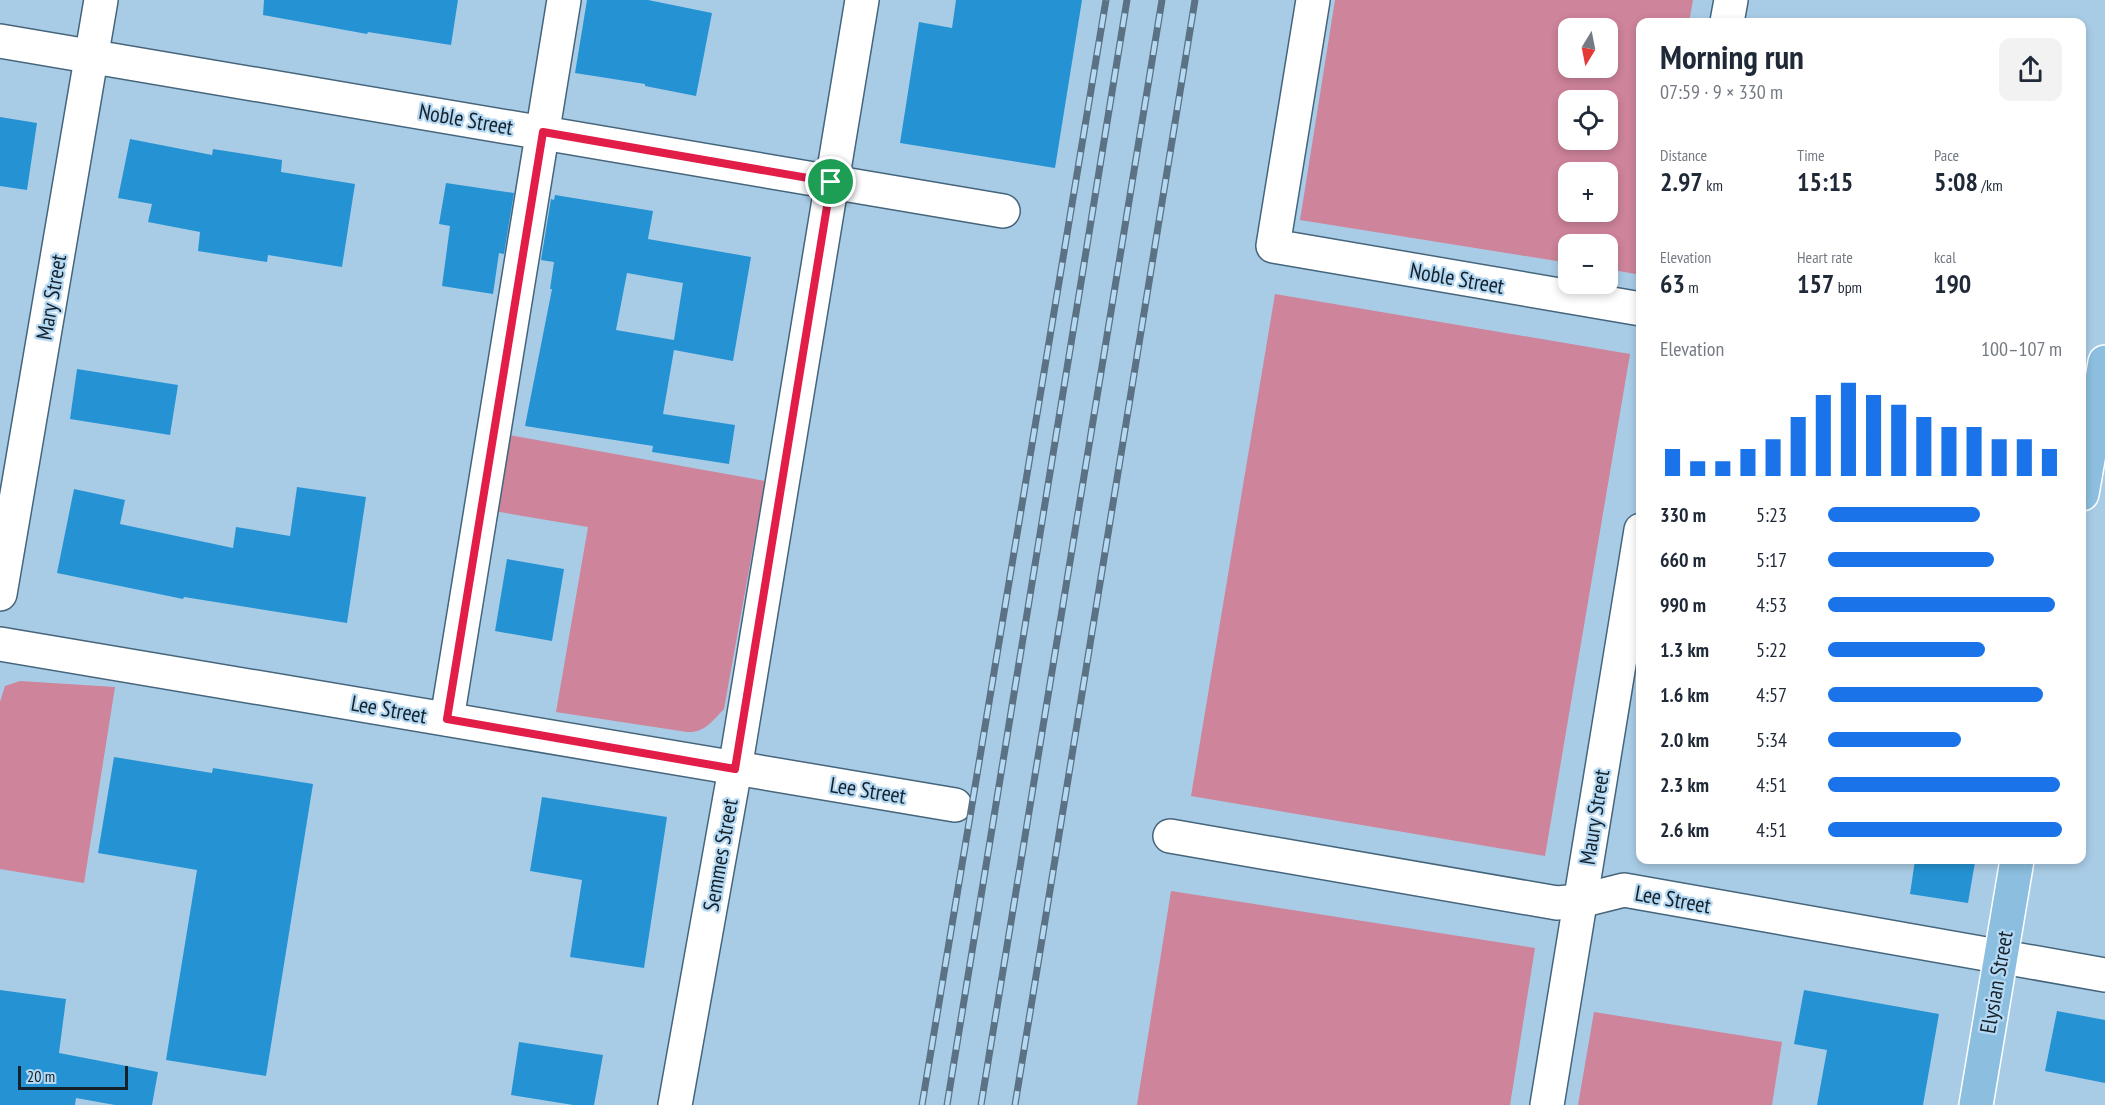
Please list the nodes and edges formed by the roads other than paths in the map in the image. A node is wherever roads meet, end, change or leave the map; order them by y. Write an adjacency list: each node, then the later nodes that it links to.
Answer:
1 (101, 0): 8 (street, Mary Street)
2 (564, 0): 9 (street)
3 (862, 0): 10 (street, Semmes Street)
4 (1313, 0): 12 (street, Noble Street)
5 (1731, 0): 6 (street)
6 (1728, 18)
7 (0, 41): 8 (street, Noble Street)
8 (92, 57): 9 (street, Noble Street); 16 (street, Mary Street)
9 (543, 132): 10 (street, Noble Street); 18 (street)
10 (831, 182): 11 (street, Noble Street); 19 (street, Semmes Street)
11 (1003, 211)
12 (1636, 308)
13 (2098, 377): 14 (main road)
14 (2086, 465)
15 (1636, 560): 23 (street, Maury Street)
16 (0, 594)
17 (0, 644): 18 (street, Lee Street)
18 (447, 719): 19 (street, Lee Street)
19 (735, 769): 20 (street, Lee Street); 26 (street, Semmes Street)
20 (955, 805)
21 (1170, 836): 23 (street, Lee Street)
22 (2016, 864): 24 (main road, Elysian Street)
23 (1580, 901): 24 (street, Lee Street); 27 (street, Maury Street)
24 (2000, 956): 25 (street, Lee Street); 28 (main road, Elysian Street)
25 (2105, 975)
26 (675, 1105)
27 (1547, 1105)
28 (1976, 1105)

